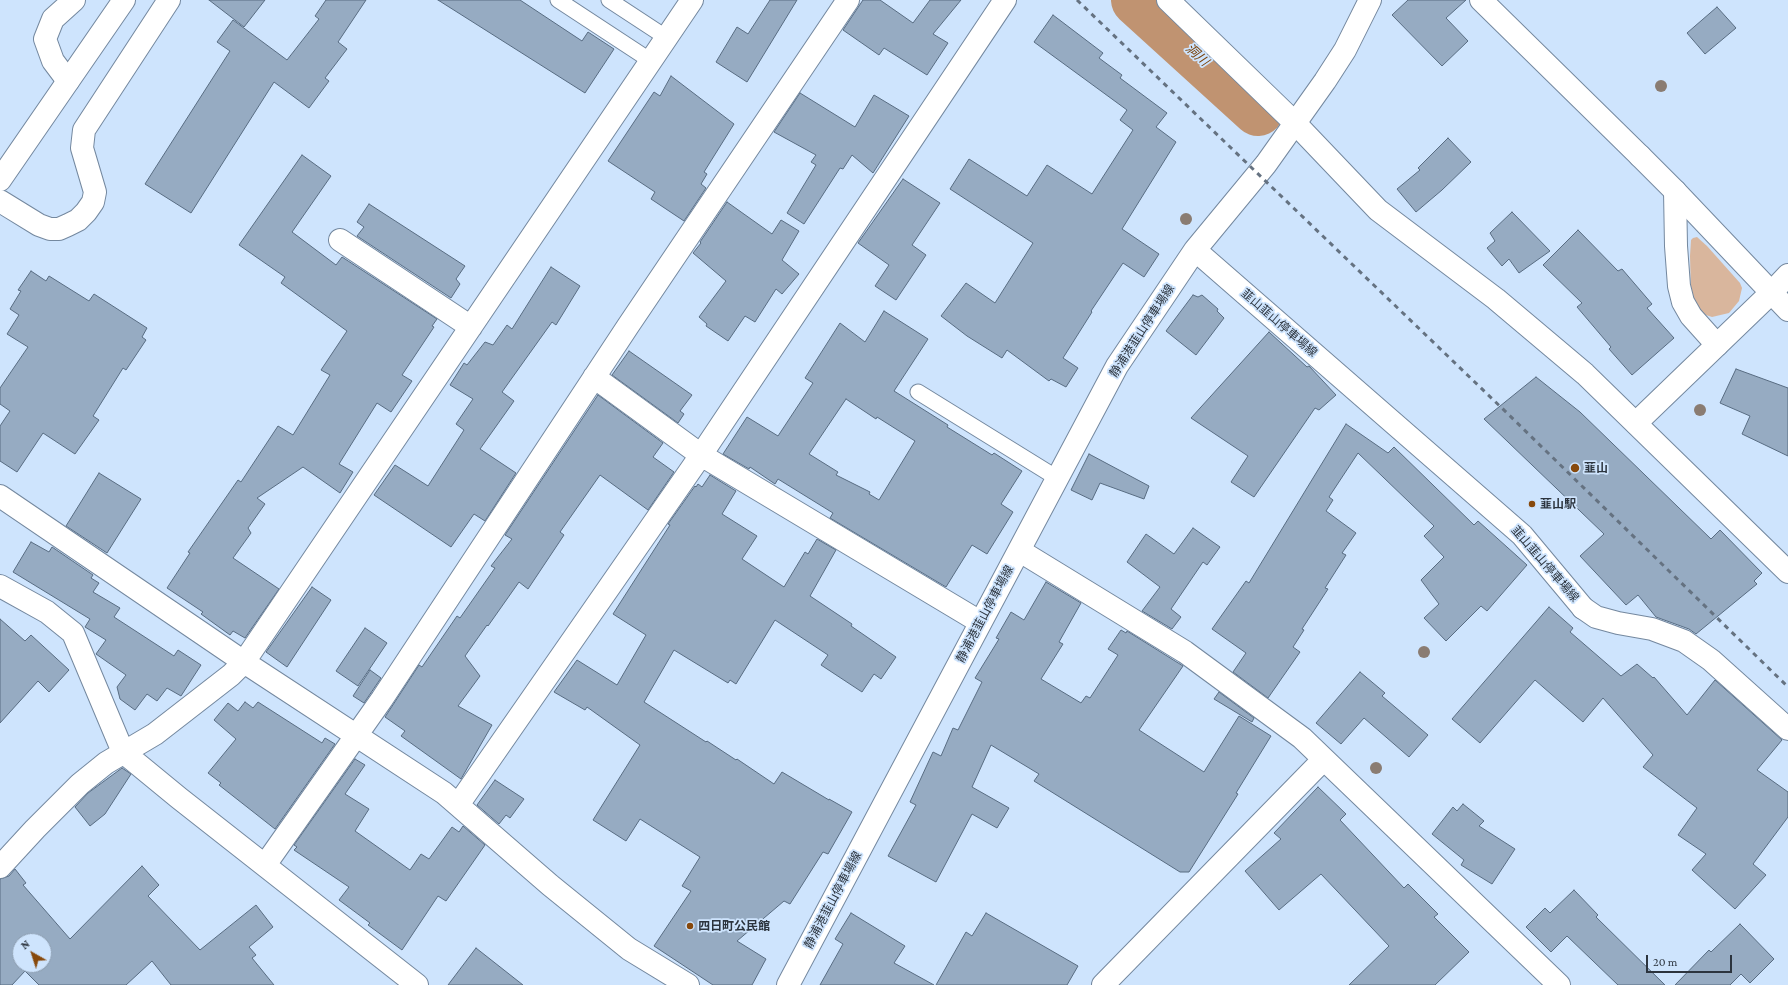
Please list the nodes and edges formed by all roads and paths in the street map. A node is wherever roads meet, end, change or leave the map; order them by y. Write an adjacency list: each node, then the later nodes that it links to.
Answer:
1 (74, 0): 14 (street)
2 (124, 0): 14 (street)
3 (169, 0): 18 (street)
4 (558, 0): 13 (lane)
5 (609, 0): 12 (lane)
6 (692, 0): 12 (street)
7 (848, 0): 26 (street)
8 (1005, 0): 29 (street)
9 (1168, 0): 15 (street)
10 (1370, 0): 15 (street)
11 (1481, 0): 17 (street)
12 (667, 38): 13 (street)
13 (651, 61): 24 (street)
14 (68, 81): 16 (street)
15 (1295, 123): 20 (street); 28 (street)
16 (0, 180)
17 (1675, 191): 22 (street); 25 (street)
18 (0, 201)
19 (340, 240): 24 (street)
20 (1195, 250): 30 (street, 静浦港韮山停車場線); 37 (street, 韮山韮山停車場線)
21 (1788, 275): 22 (street)
22 (1771, 292): 23 (street); 25 (street)
23 (1788, 310)
24 (471, 328): 36 (street)
25 (1717, 345): 28 (street)
26 (594, 377): 29 (street); 38 (street)
27 (918, 392): 30 (lane)
28 (1636, 423): 33 (street)
29 (700, 455): 35 (street); 41 (street)
30 (1057, 478): 32 (street, 静浦港韮山停車場線)
31 (0, 496): 36 (street)
32 (1020, 551): 35 (street, 静浦港韮山停車場線); 40 (street)
33 (1788, 572)
34 (0, 586): 39 (street)
35 (980, 622): 46 (street, 静浦港韮山停車場線)
36 (244, 662): 38 (street); 39 (street)
37 (1788, 729)
38 (355, 734): 41 (street); 42 (street)
39 (123, 752): 42 (street); 43 (street)
40 (1324, 759): 47 (street); 48 (street)
41 (458, 805): 45 (street)
42 (265, 865): 44 (street)
43 (0, 867)
44 (417, 985)
45 (688, 985)
46 (788, 985)
47 (1103, 985)
48 (1559, 985)

